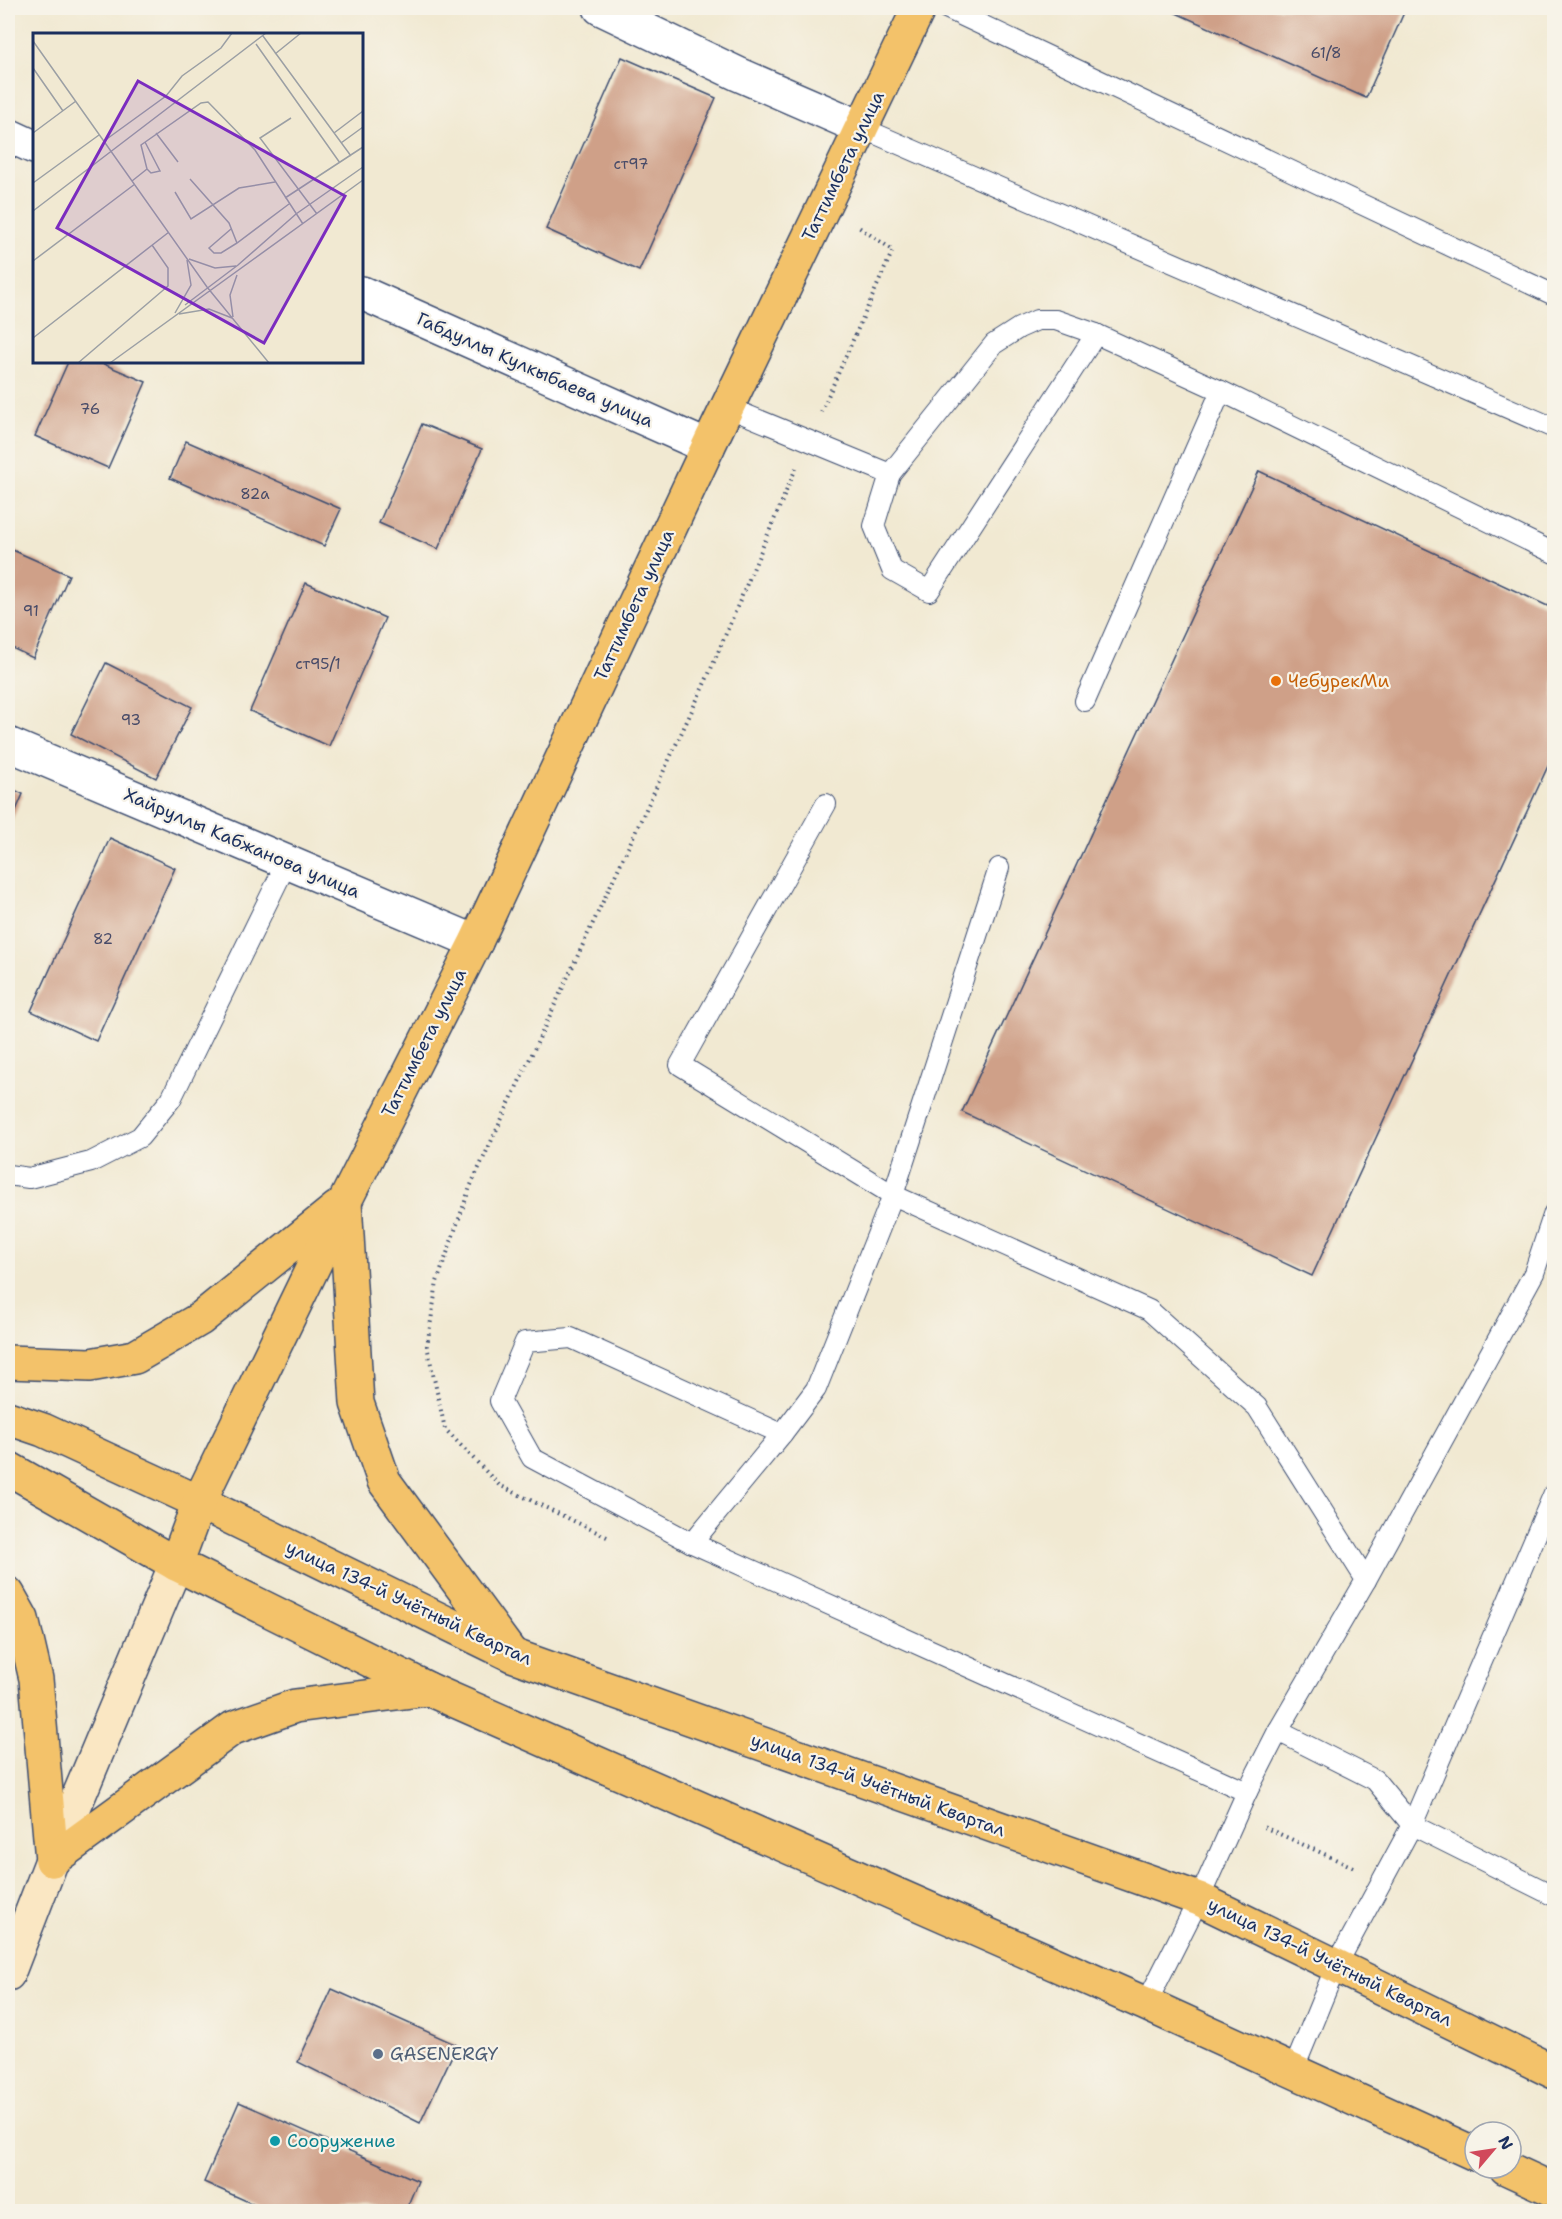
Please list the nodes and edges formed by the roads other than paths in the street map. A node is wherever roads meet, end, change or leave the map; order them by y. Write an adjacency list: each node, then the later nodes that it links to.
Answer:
1 (600, 8): 4 (street)
2 (919, 8): 4 (main road, Таттимбета улица)
3 (946, 8): 8 (lane)
4 (862, 128): 11 (main road, Таттимбета улица); 12 (lane)
5 (8, 135): 6 (street)
6 (33, 147)
7 (363, 293): 13 (street, Габдуллы Кулкыбаева улица)
8 (1554, 295)
9 (1096, 334): 10 (lane); 14 (lane); 14 (lane)
10 (1221, 391): 15 (lane); 16 (lane)
11 (727, 407): 13 (main road, Таттимбета улица); 14 (lane)
12 (1554, 428)
13 (708, 447): 21 (main road, Таттимбета улица)
14 (890, 474)
15 (1554, 553)
16 (1085, 700)
17 (8, 744): 19 (street, Хайруллы Кабжанова улица)
18 (826, 804): 23 (lane)
19 (287, 862): 21 (street, Хайруллы Кабжанова улица); 22 (lane)
20 (999, 868): 23 (lane)
21 (476, 942): 24 (main road, Таттимбета улица)
22 (8, 1175)
23 (893, 1195): 28 (lane); 34 (lane)
24 (345, 1201): 26 (main road); 31 (main road, Таттимбета улица); 36 (main road)
25 (1554, 1213): 34 (lane)
26 (8, 1362)
27 (8, 1418): 31 (main road, улица 134-й Учётный Квартал)
28 (782, 1434): 32 (lane); 32 (lane)
29 (8, 1468): 33 (main road)
30 (1554, 1493): 40 (lane)
31 (200, 1502): 33 (main road, Таттимбета улица); 36 (main road, улица 134-й Учётный Квартал)
32 (692, 1543): 39 (lane)
33 (176, 1563): 37 (main road); 41 (main road)
34 (1366, 1580): 38 (lane)
35 (8, 1594): 41 (main road)
36 (512, 1655): 43 (main road, улица 134-й Учётный Квартал)
37 (428, 1689): 41 (main road); 46 (main road)
38 (1278, 1731): 39 (lane); 40 (lane)
39 (1247, 1792): 43 (lane)
40 (1412, 1825): 42 (lane); 44 (lane)
41 (52, 1860): 45 (main road)
42 (1554, 1896)
43 (1199, 1899): 44 (main road, улица 134-й Учётный Квартал); 46 (lane)
44 (1336, 1966): 47 (lane); 48 (main road, улица 134-й Учётный Квартал)
45 (8, 1974)
46 (1146, 2004): 47 (main road)
47 (1293, 2071): 49 (main road)
48 (1554, 2072)
49 (1463, 2149)
50 (1523, 2176): 51 (main road)
51 (1554, 2190)

